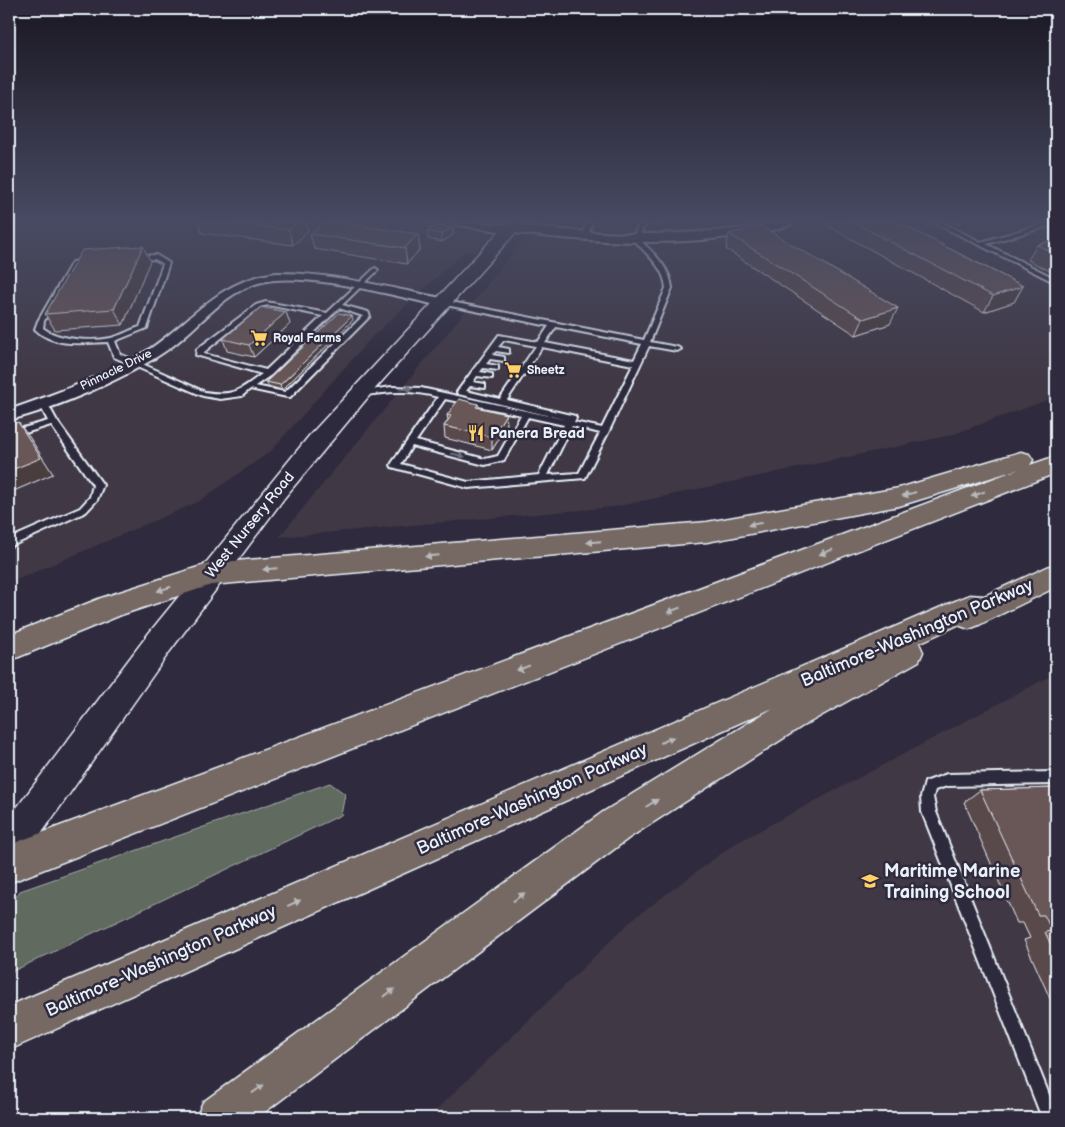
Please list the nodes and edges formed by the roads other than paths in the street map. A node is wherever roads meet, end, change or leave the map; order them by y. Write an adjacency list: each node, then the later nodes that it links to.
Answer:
1 (67, 275): 13 (lane)
2 (162, 275): 13 (lane)
3 (370, 275): 8 (lane)
4 (467, 275): 9 (main road, West Nursery Road)
5 (664, 275): 14 (lane)
6 (1043, 275): 7 (lane)
7 (1056, 281)
8 (358, 286): 9 (street, Pinnacle Drive); 10 (lane); 24 (street, Pinnacle Drive)
9 (441, 302): 12 (lane); 39 (main road, West Nursery Road)
10 (338, 306): 11 (lane); 38 (lane)
11 (329, 315): 30 (lane); 30 (lane)
12 (554, 324): 14 (lane); 15 (lane)
13 (111, 340): 24 (lane)
14 (646, 342): 17 (lane); 26 (lane)
15 (540, 345): 16 (lane); 21 (lane); 26 (lane)
16 (494, 348): 18 (lane); 20 (lane)
17 (677, 349)
18 (506, 351)
19 (524, 355): 21 (lane)
20 (488, 356): 22 (lane); 27 (lane)
21 (532, 357): 25 (lane)
22 (501, 359)
23 (519, 363): 25 (lane)
24 (136, 364): 38 (lane); 42 (street, Pinnacle Drive)
25 (527, 364): 32 (lane)
26 (636, 364): 47 (lane)
27 (481, 365): 28 (lane); 31 (lane)
28 (495, 368)
29 (512, 372): 32 (lane)
30 (268, 373): 38 (lane)
31 (476, 373): 33 (lane); 36 (lane)
32 (521, 374): 35 (lane)
33 (489, 376)
34 (507, 380): 35 (lane)
35 (515, 382): 41 (lane)
36 (468, 383): 37 (lane); 41 (lane)
37 (482, 386)
38 (250, 387)
39 (358, 394): 40 (lane, one-way to 40); 54 (main road, West Nursery Road)
40 (443, 396): 44 (lane); 49 (lane)
41 (502, 402): 46 (lane)
42 (43, 403): 43 (street, Pinnacle Drive); 45 (lane)
43 (9, 414)
44 (525, 415): 46 (lane); 49 (lane, one-way to 44)
45 (53, 422): 48 (lane); 53 (lane)
46 (569, 424): 47 (lane); 52 (lane)
47 (605, 431): 52 (lane)
48 (9, 435)
49 (411, 443): 52 (lane)
50 (1056, 450): 54 (highway, one-way to 54)
51 (1056, 464): 60 (highway, one-way to 60)
52 (542, 478)
53 (9, 543)
54 (211, 574): 57 (highway, one-way to 57); 59 (main road, West Nursery Road)
55 (1056, 574): 56 (highway, Baltimore-Washington Parkway)
56 (984, 608): 61 (highway, Baltimore-Washington Parkway, one-way to 56); 62 (highway, one-way to 56)
57 (9, 648)
58 (1056, 778): 63 (lane)
59 (16, 839)
60 (9, 864)
61 (9, 1028)
62 (218, 1118)
63 (1050, 1118)

